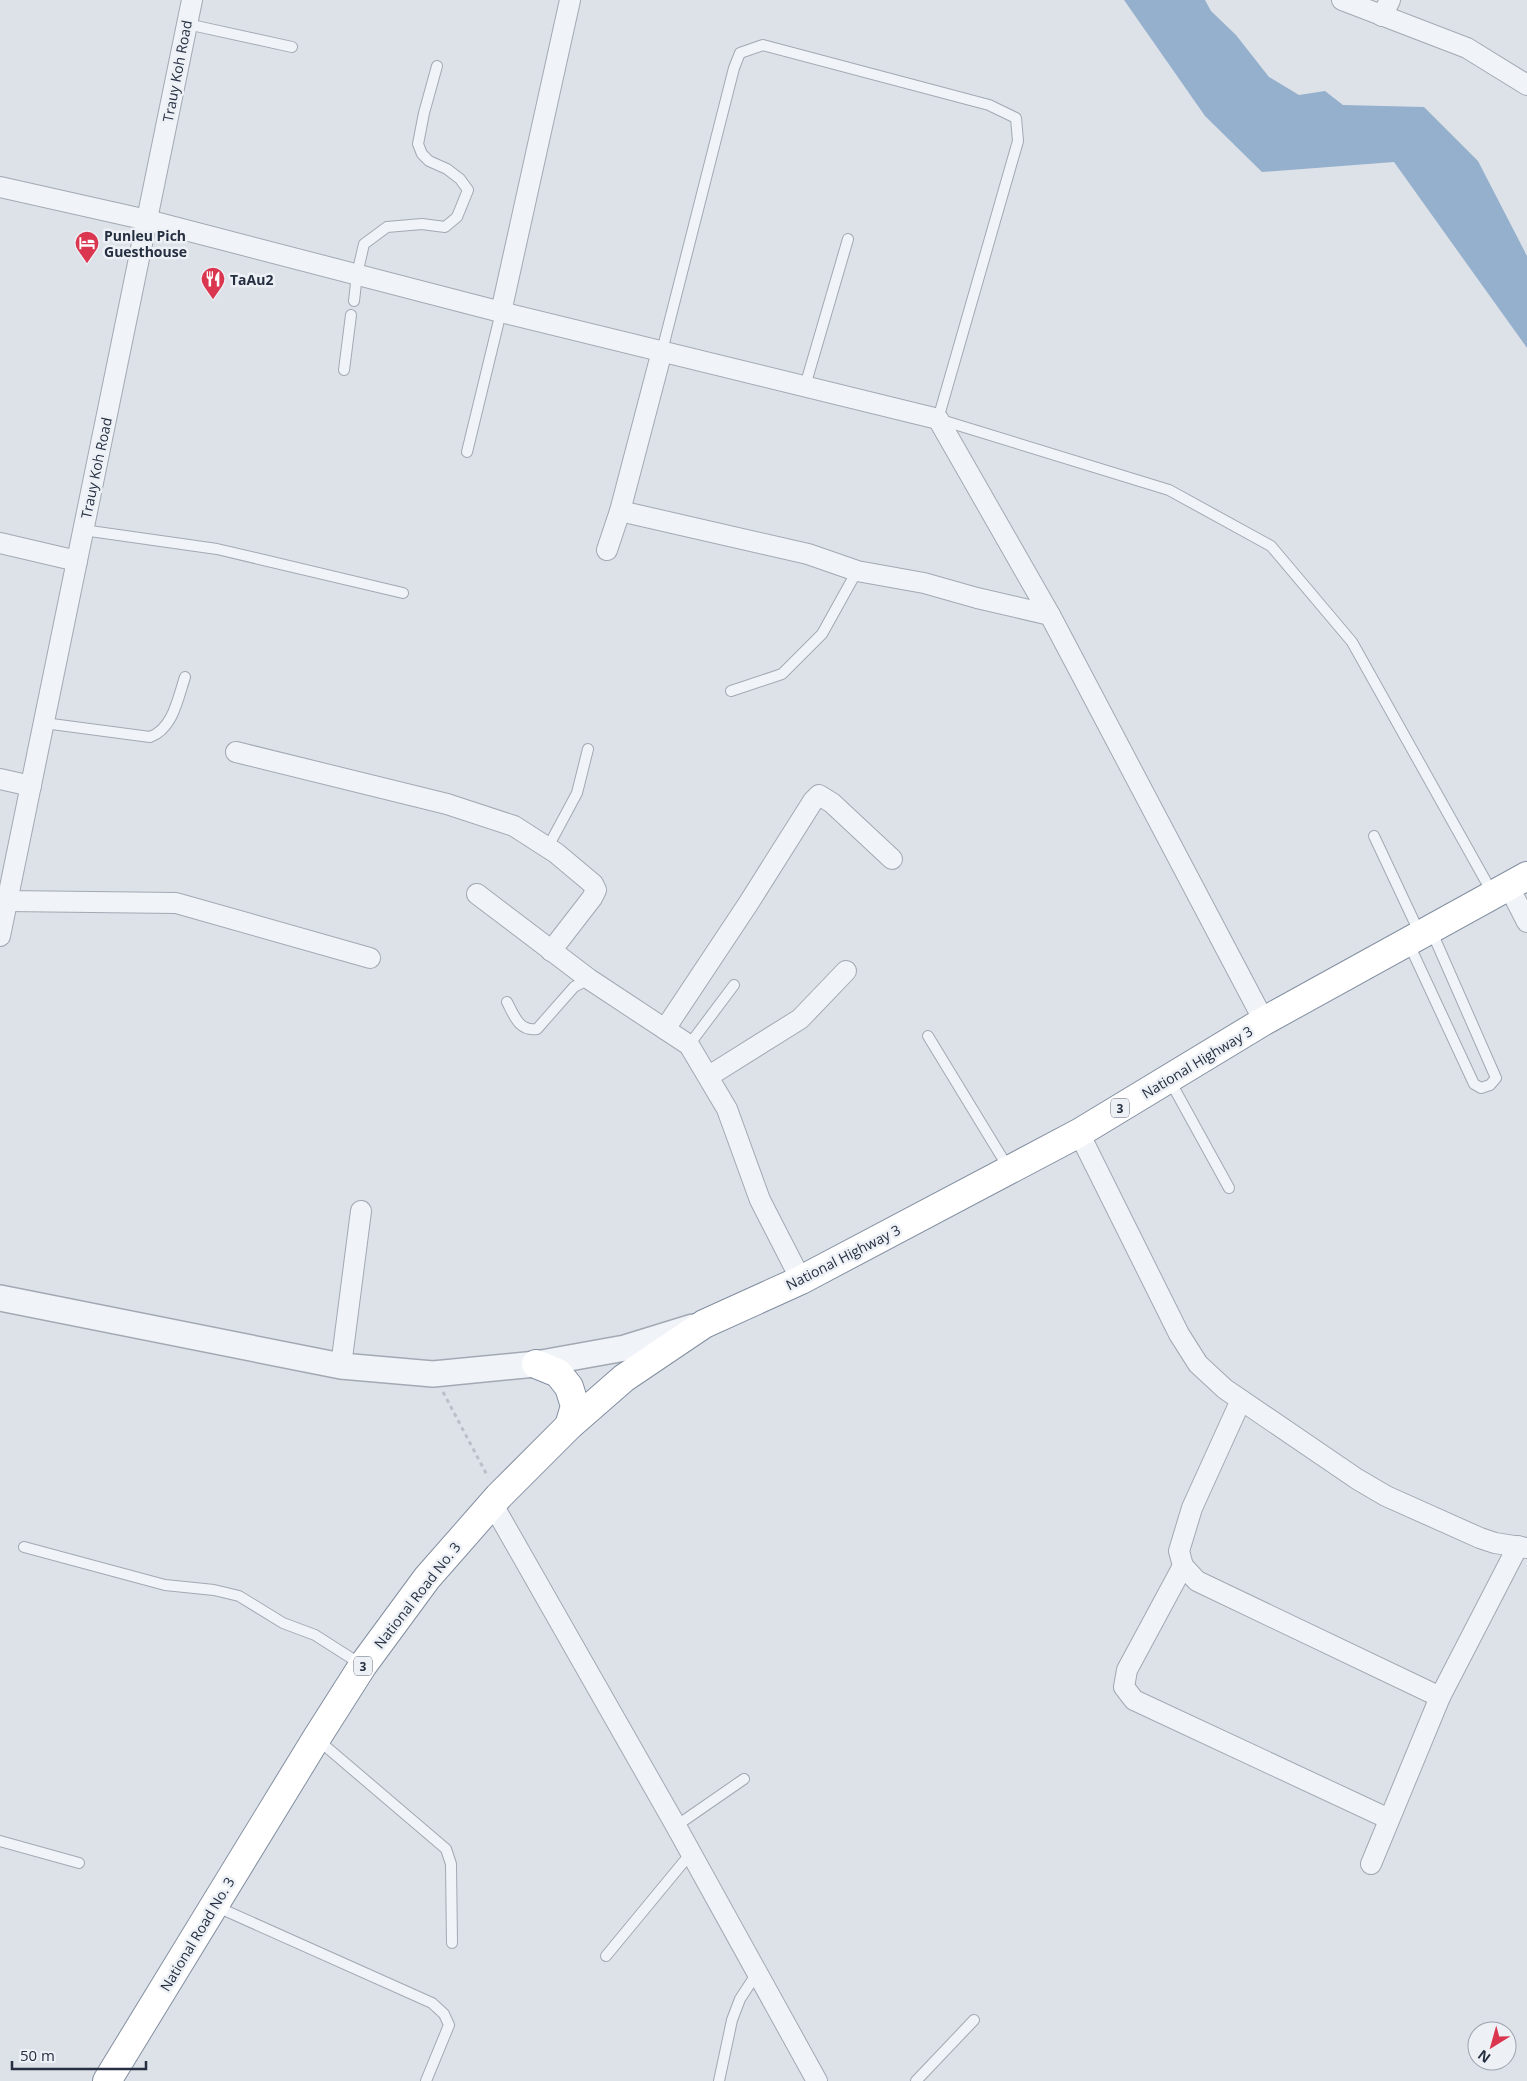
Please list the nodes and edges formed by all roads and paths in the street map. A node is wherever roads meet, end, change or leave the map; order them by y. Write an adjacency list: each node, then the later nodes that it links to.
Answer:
1 (192, 0): 5 (street, Trauy Koh Road)
2 (570, 0): 14 (street)
3 (1342, 0): 4 (street)
4 (1386, 8): 8 (street)
5 (187, 24): 6 (lane); 10 (street, Trauy Koh Road)
6 (292, 47)
7 (437, 66): 12 (lane)
8 (1527, 85)
9 (0, 187): 10 (street)
10 (147, 220): 12 (street); 22 (street, Trauy Koh Road)
11 (848, 238): 18 (lane)
12 (357, 274): 13 (lane); 14 (street)
13 (354, 301)
14 (501, 312): 16 (street); 20 (lane)
15 (351, 315): 17 (lane)
16 (662, 352): 18 (street); 19 (lane); 21 (street)
17 (344, 370)
18 (806, 386): 19 (street)
19 (938, 419): 28 (street); 39 (lane)
20 (468, 452)
21 (620, 511): 24 (street); 26 (street)
22 (84, 530): 25 (street, Trauy Koh Road); 27 (lane)
23 (0, 543): 25 (street)
24 (607, 550)
25 (77, 561): 31 (street, Trauy Koh Road)
26 (857, 571): 28 (street); 30 (lane)
27 (403, 593)
28 (1050, 615): 51 (street)
29 (185, 677): 31 (lane)
30 (731, 691)
31 (44, 723): 35 (street, Trauy Koh Road)
32 (588, 749): 37 (lane)
33 (236, 752): 37 (street)
34 (0, 779): 35 (street)
35 (31, 786): 41 (street, Trauy Koh Road)
36 (1374, 836): 44 (lane)
37 (548, 847): 45 (street)
38 (892, 859): 52 (street)
39 (1510, 886): 42 (street); 44 (highway, National Highway 3 / 3)
40 (477, 894): 45 (street)
41 (4, 900): 43 (street, Trauy Koh Road); 46 (street)
42 (1527, 922)
43 (0, 936)
44 (1420, 936): 44 (lane); 51 (highway, National Highway 3 / 3)
45 (551, 951): 48 (street)
46 (370, 958)
47 (846, 971): 55 (street)
48 (589, 979): 50 (lane); 52 (street)
49 (734, 985): 54 (lane)
50 (507, 1002)
51 (1264, 1021): 56 (highway, National Highway 3 / 3)
52 (665, 1029): 54 (street)
53 (928, 1036): 58 (lane)
54 (689, 1045): 55 (street)
55 (709, 1076): 61 (street)
56 (1168, 1079): 57 (highway, National Highway 3 / 3); 59 (lane)
57 (1079, 1133): 58 (highway, National Highway 3 / 3); 67 (street)
58 (1010, 1170): 61 (highway, National Highway 3 / 3)
59 (1229, 1188)
60 (361, 1211): 65 (street)
61 (801, 1280): 63 (highway, National Highway 3 / 3)
62 (0, 1298): 65 (street)
63 (704, 1324): 64 (street); 68 (highway, National Road No. 3 / 3)
64 (536, 1364): 66 (street); 68 (highway)
65 (341, 1366): 66 (street)
66 (433, 1374): 69 (path)
67 (1240, 1400): 71 (street); 72 (street)
68 (570, 1426): 69 (highway, National Road No. 3 / 3)
69 (495, 1499): 73 (highway, National Road No. 3 / 3); 78 (street)
70 (24, 1546): 73 (lane)
71 (1522, 1547): 74 (street)
72 (1183, 1566): 74 (street); 77 (street)
73 (363, 1665): 75 (highway, National Road No. 3 / 3)
74 (1440, 1697): 77 (street)
75 (316, 1739): 83 (highway, National Road No. 3 / 3); 84 (lane)
76 (744, 1779): 78 (lane)
77 (1390, 1819): 82 (street)
78 (676, 1826): 80 (street)
79 (0, 1841): 81 (lane)
80 (691, 1853): 85 (lane); 86 (street)
81 (80, 1863)
82 (1371, 1864)
83 (214, 1906): 88 (highway, National Road No. 3 / 3); 89 (lane)
84 (452, 1943)
85 (606, 1956)
86 (756, 1973): 90 (lane); 91 (street)
87 (974, 2020): 92 (lane)
88 (107, 2081)
89 (426, 2081)
90 (719, 2081)
91 (817, 2081)
92 (916, 2081)

